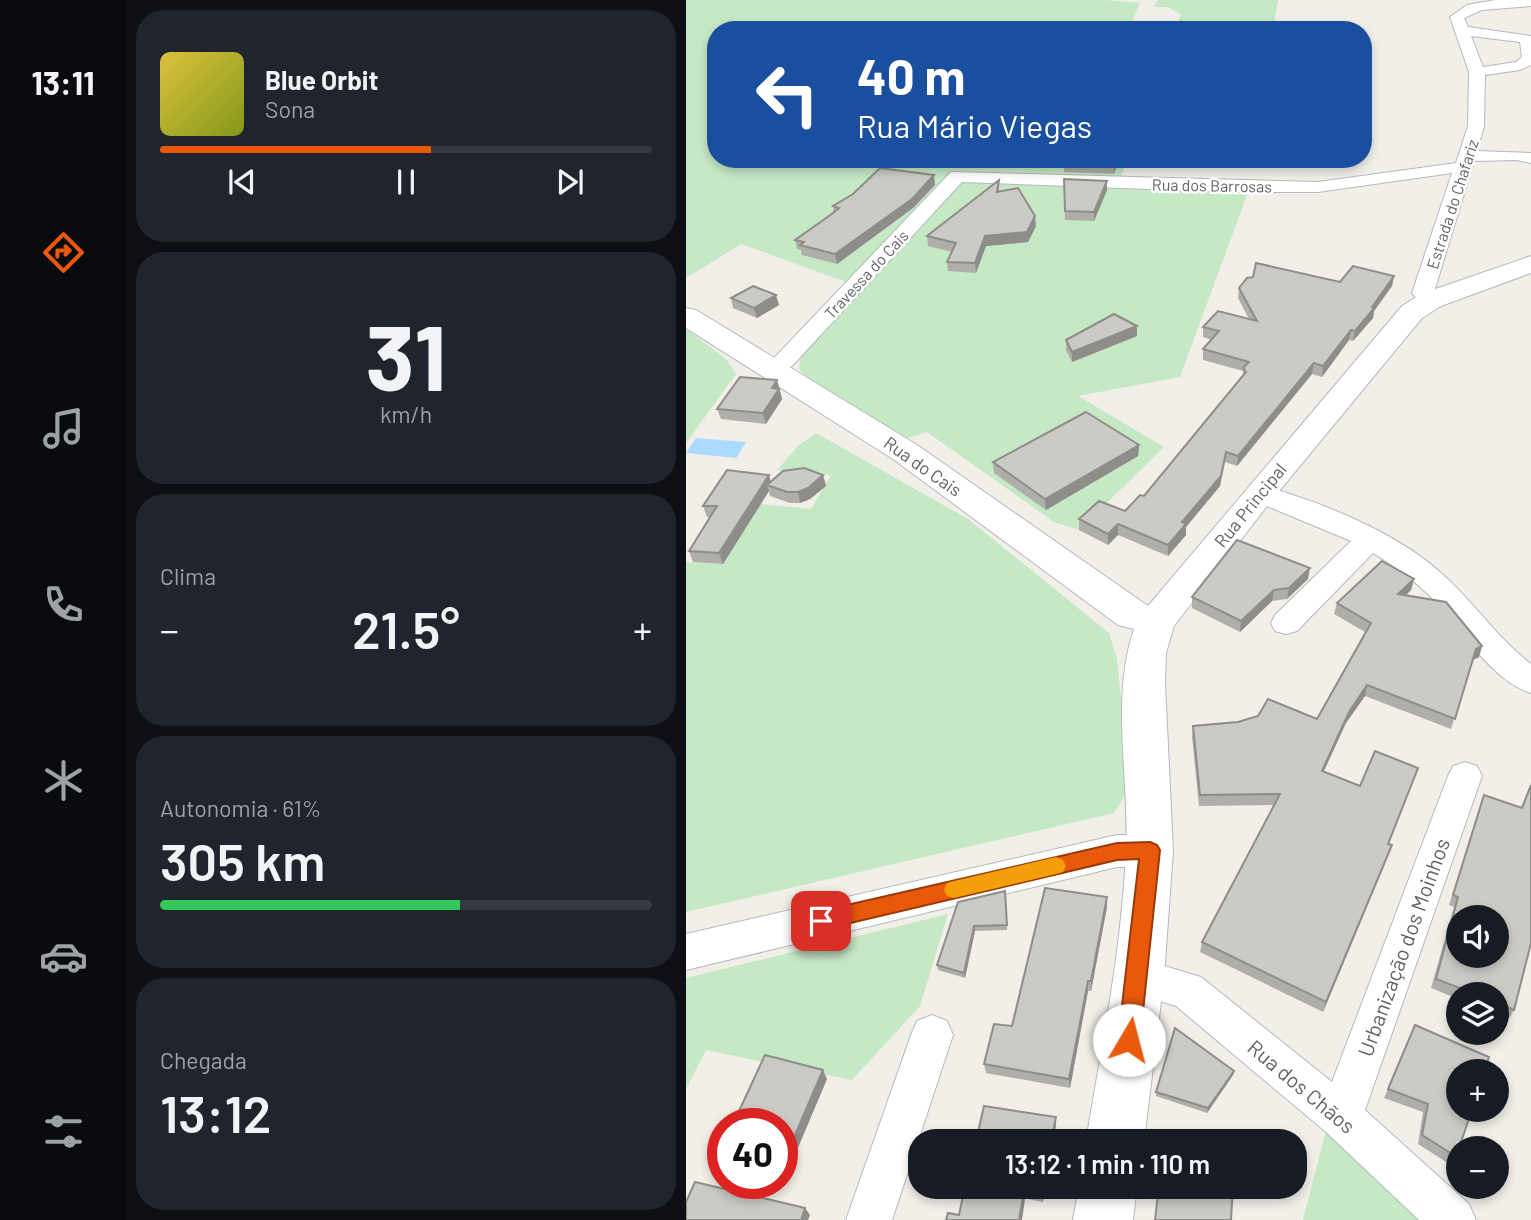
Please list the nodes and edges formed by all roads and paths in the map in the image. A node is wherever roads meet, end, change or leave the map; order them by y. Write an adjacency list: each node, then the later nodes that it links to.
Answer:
1 (1531, 2): 2 (street)
2 (1464, 31): 3 (street); 4 (street, Estrada do Chafariz)
3 (1531, 59): 4 (street)
4 (1476, 72): 5 (street, Estrada do Chafariz)
5 (1476, 126): 6 (street); 7 (street, Estrada do Chafariz)
6 (1524, 156): 7 (street, Rua dos Barrosas)
7 (1467, 162): 10 (street, Rua dos Barrosas); 12 (street, Estrada do Chafariz)
8 (1124, 168): 10 (street)
9 (957, 176): 10 (street, Rua dos Barrosas); 14 (street, Travessa do Cais)
10 (1118, 182)
11 (1531, 264): 12 (street, Rua Principal)
12 (1430, 300): 15 (street, Rua Principal)
13 (686, 316): 14 (street, Rua do Cais)
14 (771, 368): 17 (street, Rua do Cais)
15 (1259, 493): 16 (street); 17 (street, Rua Principal)
16 (1370, 539): 18 (street); 19 (street)
17 (1156, 622): 21 (street, Rua Principal)
18 (1286, 623)
19 (1531, 681)
20 (1465, 776): 25 (street, Urbanização dos Moinhos)
21 (1150, 850): 22 (street); 23 (street, Rua Principal)
22 (686, 952)
23 (1138, 977): 25 (street, Rua dos Chãos); 26 (street, Rua Principal)
24 (932, 1035): 28 (street)
25 (1341, 1117): 30 (street, Rua dos Chãos)
26 (1117, 1129)
27 (1106, 1199): 29 (street)
28 (869, 1220)
29 (1103, 1220)
30 (1453, 1220)

